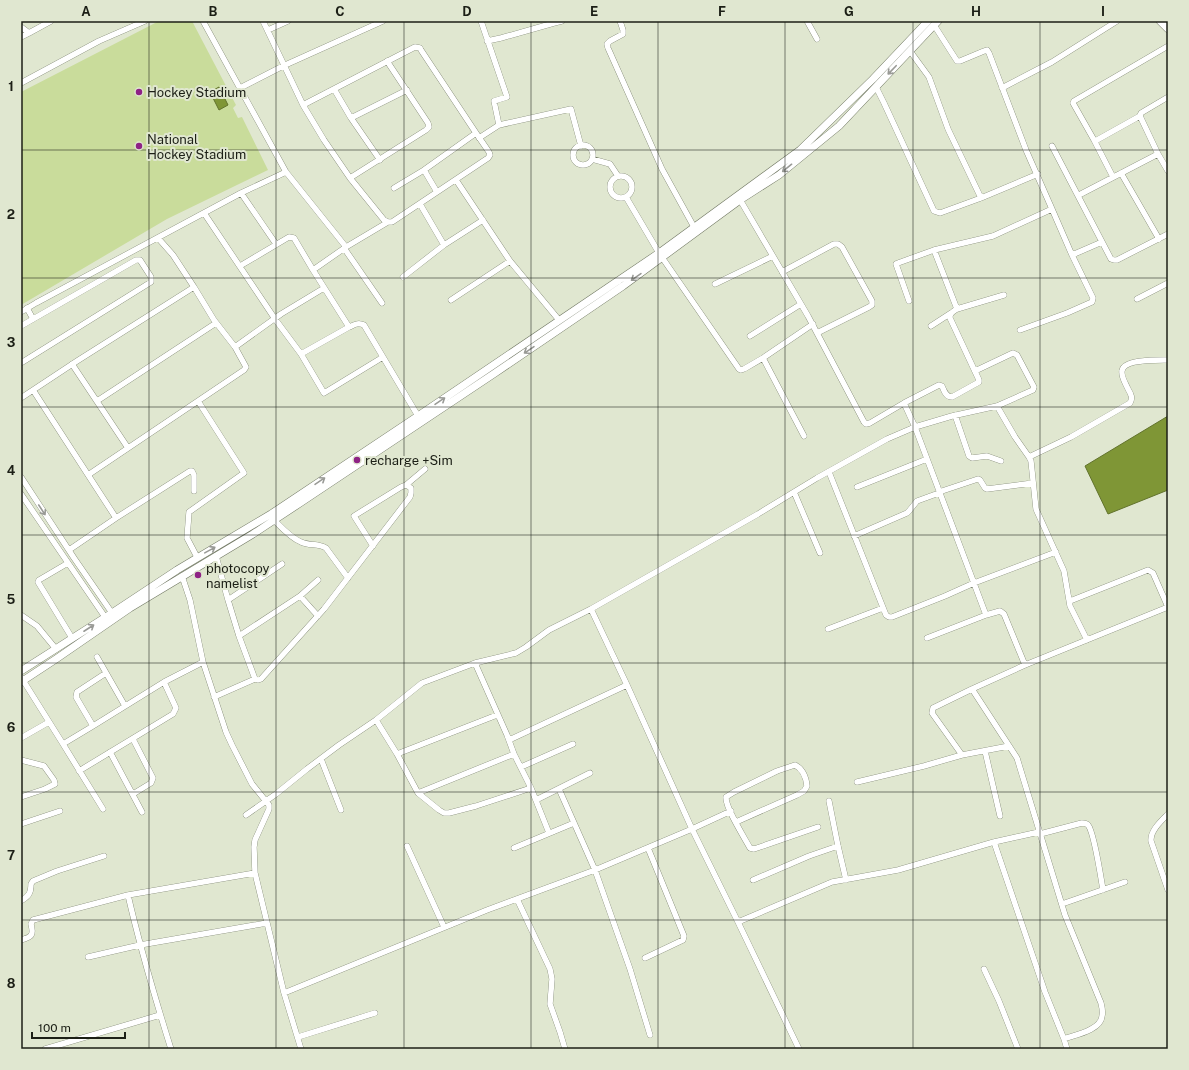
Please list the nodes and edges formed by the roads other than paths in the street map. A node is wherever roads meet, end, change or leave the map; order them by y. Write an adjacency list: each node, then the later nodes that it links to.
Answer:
1 (51, 21): 16 (street)
2 (143, 21): 24 (street)
3 (203, 21): 26 (street)
4 (263, 21): 15 (street)
5 (288, 21): 15 (street)
6 (383, 21): 23 (street)
7 (481, 21): 19 (street)
8 (562, 21): 12 (street)
9 (620, 21): 63 (street)
10 (807, 21): 18 (street)
11 (1117, 21): 27 (street)
12 (554, 22): 19 (street)
13 (933, 22): 21 (street); 27 (street); 56 (street)
14 (21, 27): 16 (street)
15 (268, 30): 23 (street)
16 (29, 33): 17 (street)
17 (21, 37)
18 (817, 39)
19 (487, 41): 34 (street)
20 (1168, 46): 36 (street)
21 (910, 51): 25 (street, one-way to 25); 57 (street)
22 (387, 61): 28 (street); 29 (street); 35 (street)
23 (284, 66): 26 (street); 31 (street)
24 (21, 83)
25 (876, 87): 56 (street, one-way to 56); 57 (street)
26 (240, 88): 44 (street)
27 (1002, 88): 46 (street)
28 (334, 89): 31 (street); 33 (street)
29 (407, 90): 33 (street); 41 (street)
30 (1168, 97): 32 (street)
31 (303, 105): 49 (street)
32 (1140, 116): 36 (street); 39 (street)
33 (351, 118): 41 (street)
34 (499, 125): 35 (street); 37 (street)
35 (477, 135): 42 (street); 50 (street)
36 (1094, 140): 48 (street)
37 (581, 146): 40 (street); 40 (street)
38 (1052, 146): 54 (street)
39 (1158, 154): 43 (street); 45 (street)
40 (592, 159): 47 (street)
41 (380, 160): 49 (street)
42 (424, 170): 51 (street); 52 (street)
43 (1168, 171)
44 (286, 172): 53 (street); 70 (street)
45 (1121, 173): 48 (street); 66 (street)
46 (1038, 174): 57 (street); 59 (street)
47 (618, 176): 55 (street); 55 (street)
48 (1113, 177): 54 (street)
49 (350, 178): 62 (street)
50 (456, 180): 52 (street); 61 (street)
51 (394, 188)
52 (437, 192): 58 (street)
53 (241, 193): 60 (street); 68 (street)
54 (1079, 195): 67 (street)
55 (626, 196): 72 (street)
56 (739, 198): 63 (street); 72 (street); 74 (street)
57 (982, 198)
58 (420, 204): 62 (street); 69 (street)
59 (1052, 209): 71 (street); 73 (street)
60 (204, 213): 65 (street); 76 (street)
61 (483, 220): 69 (street); 75 (street)
62 (388, 222): 70 (street)
63 (694, 227): 72 (street)
64 (1168, 234): 66 (street)
65 (158, 238): 82 (street); 90 (street)
66 (1159, 239): 67 (street)
67 (1102, 242): 73 (street)
68 (276, 244): 76 (street); 77 (street)
69 (444, 245): 79 (street)
70 (345, 248): 77 (street); 88 (street)
71 (934, 250): 87 (street); 91 (street)
72 (661, 255): 96 (street); 108 (street); 139 (street, one-way to 139)
73 (1072, 255): 102 (street)
74 (773, 256): 78 (street); 81 (street)
75 (510, 261): 86 (street); 96 (street)
76 (240, 266): 95 (street)
77 (313, 270): 83 (street)
78 (782, 272): 89 (street); 103 (street)
79 (402, 277)
80 (1168, 283): 85 (street)
81 (715, 284)
82 (194, 287): 97 (street); 111 (street)
83 (324, 288): 95 (street); 101 (street)
84 (1004, 295): 91 (street)
85 (1137, 299)
86 (451, 300)
87 (909, 301)
88 (382, 304)
89 (801, 304): 98 (street); 104 (street)
90 (27, 308): 92 (street); 94 (street)
91 (957, 309): 93 (street)
92 (21, 312)
93 (951, 313): 100 (street); 112 (street)
94 (33, 318): 99 (street); 110 (street)
95 (275, 319): 105 (street); 106 (street)
96 (559, 320): 120 (street, one-way to 96)
97 (216, 323): 105 (street); 115 (street)
98 (813, 324): 103 (street); 108 (street)
99 (21, 326)
100 (931, 326)
101 (349, 327): 106 (street); 107 (street)
102 (1020, 330)
103 (817, 333): 117 (street)
104 (750, 336)
105 (235, 347): 116 (street)
106 (301, 354): 107 (street)
107 (383, 357): 120 (street)
108 (763, 358): 122 (street)
109 (1168, 360): 124 (street)
110 (21, 363)
111 (72, 364): 113 (street); 115 (street)
112 (975, 371): 117 (street); 118 (street)
113 (33, 390): 114 (street); 129 (street)
114 (21, 398)
115 (97, 401): 123 (street)
116 (198, 401): 123 (street); 146 (street)
117 (904, 403): 121 (street)
118 (997, 406): 119 (street); 124 (street)
119 (955, 415): 121 (street); 126 (street)
120 (418, 416): 146 (street, one-way to 120)
121 (916, 427): 125 (street); 128 (street)
122 (804, 436)
123 (128, 448): 129 (street)
124 (1029, 457): 131 (street)
125 (927, 459): 133 (street); 136 (street)
126 (1001, 460)
127 (426, 469): 132 (street)
128 (829, 472): 135 (street); 140 (street)
129 (88, 474): 138 (street)
130 (21, 477): 142 (street, one-way to 142)
131 (1034, 484): 136 (street); 143 (street)
132 (406, 485): 141 (street); 141 (street)
133 (857, 487)
134 (194, 491): 138 (street)
135 (794, 492): 144 (street); 158 (street)
136 (939, 492): 140 (street); 152 (street)
137 (21, 494): 147 (street)
138 (116, 518): 142 (street)
139 (274, 520): 145 (street); 150 (street)
140 (854, 536): 157 (street)
141 (373, 546): 150 (street)
142 (69, 550): 159 (street)
143 (1056, 552): 152 (street); 155 (street)
144 (820, 553)
145 (216, 556): 149 (street); 154 (street)
146 (197, 557): 159 (street)
147 (68, 563): 163 (street); 166 (street)
148 (282, 564): 154 (street)
149 (182, 576): 171 (street); 177 (street)
150 (348, 578): 161 (street)
151 (318, 580): 153 (street)
152 (974, 583): 157 (street); 162 (street)
153 (300, 596): 161 (street); 165 (street)
154 (228, 600): 165 (street)
155 (1070, 601): 156 (street); 168 (street)
156 (1168, 607): 168 (street)
157 (883, 608): 164 (street)
158 (590, 609): 172 (street); 179 (street)
159 (112, 613): 163 (street)
160 (21, 615): 169 (street)
161 (318, 616): 176 (street)
162 (986, 616): 167 (street); 173 (street)
163 (106, 617): 166 (street, one-way to 163)
164 (828, 628)
165 (239, 636): 176 (street)
166 (72, 638): 169 (street)
167 (927, 638)
168 (1087, 640): 173 (street)
169 (56, 649): 174 (street)
170 (97, 657): 175 (street)
171 (203, 662): 178 (street); 181 (street)
172 (475, 663): 183 (street); 184 (street)
173 (1025, 665): 180 (street)
174 (21, 671)
175 (106, 673): 182 (street); 186 (street)
176 (255, 679): 181 (street)
177 (22, 680): 185 (street)
178 (164, 682): 182 (street); 188 (street)
179 (627, 685): 189 (street); 224 (street)
180 (972, 689): 192 (street); 197 (street)
181 (214, 697): 210 (street)
182 (125, 706): 186 (street)
183 (497, 715): 189 (street); 195 (street)
184 (376, 720): 195 (street); 198 (street)
185 (49, 722): 187 (street); 190 (street)
186 (93, 726): 190 (street)
187 (21, 738)
188 (133, 739): 194 (street); 207 (street)
189 (509, 740): 196 (street)
190 (63, 744): 201 (street)
191 (573, 744): 200 (street)
192 (1009, 746): 193 (street); 226 (street)
193 (985, 751): 197 (street); 219 (street)
194 (110, 752): 201 (street); 207 (street)
195 (397, 754): 206 (street)
196 (514, 754): 200 (street); 206 (street)
197 (962, 755): 203 (street)
198 (320, 759): 210 (street); 213 (street)
199 (21, 760): 208 (street)
200 (521, 767): 204 (street)
201 (79, 770): 212 (street)
202 (590, 773): 205 (street)
203 (857, 782)
204 (531, 788): 206 (street); 209 (street)
205 (559, 789): 209 (street); 221 (street)
206 (418, 792)
207 (133, 794): 216 (street)
208 (21, 797)
209 (536, 800): 225 (street)
210 (266, 801): 218 (street); 234 (street)
211 (829, 801): 229 (street)
212 (103, 809)
213 (341, 810)
214 (60, 811): 222 (street)
215 (731, 811): 220 (street); 220 (street); 224 (street)
216 (142, 812)
217 (1168, 814): 239 (street)
218 (246, 815)
219 (1000, 816)
220 (736, 822): 223 (street)
221 (574, 823): 225 (street); 233 (street)
222 (21, 824)
223 (818, 827)
224 (692, 829): 231 (street); 244 (street)
225 (550, 833): 230 (street)
226 (1039, 833): 227 (street); 238 (street); 243 (street)
227 (994, 842): 236 (street); 257 (street)
228 (407, 846): 246 (street)
229 (838, 846): 235 (street); 236 (street)
230 (514, 848)
231 (648, 848): 233 (street); 250 (street)
232 (104, 856): 242 (street)
233 (595, 870): 241 (street); 255 (street)
234 (255, 873): 240 (street); 245 (street)
235 (753, 880)
236 (846, 880): 244 (street)
237 (1125, 882): 238 (street)
238 (1103, 890): 243 (street)
239 (1168, 890)
240 (128, 895): 247 (street); 248 (street)
241 (516, 899): 246 (street); 261 (street)
242 (21, 901)
243 (1062, 904): 257 (street)
244 (738, 922): 262 (street)
245 (267, 923): 248 (street); 252 (street)
246 (444, 927): 252 (street)
247 (21, 940)
248 (140, 945): 249 (street); 254 (street)
249 (88, 957)
250 (645, 958)
251 (984, 969): 263 (street)
252 (284, 993): 256 (street)
253 (375, 1013): 256 (street)
254 (160, 1015): 258 (street); 259 (street)
255 (650, 1035)
256 (298, 1037): 260 (street)
257 (1064, 1039): 264 (street)
258 (45, 1049)
259 (171, 1049)
260 (302, 1049)
261 (565, 1049)
262 (799, 1049)
263 (1018, 1049)
264 (1067, 1049)

